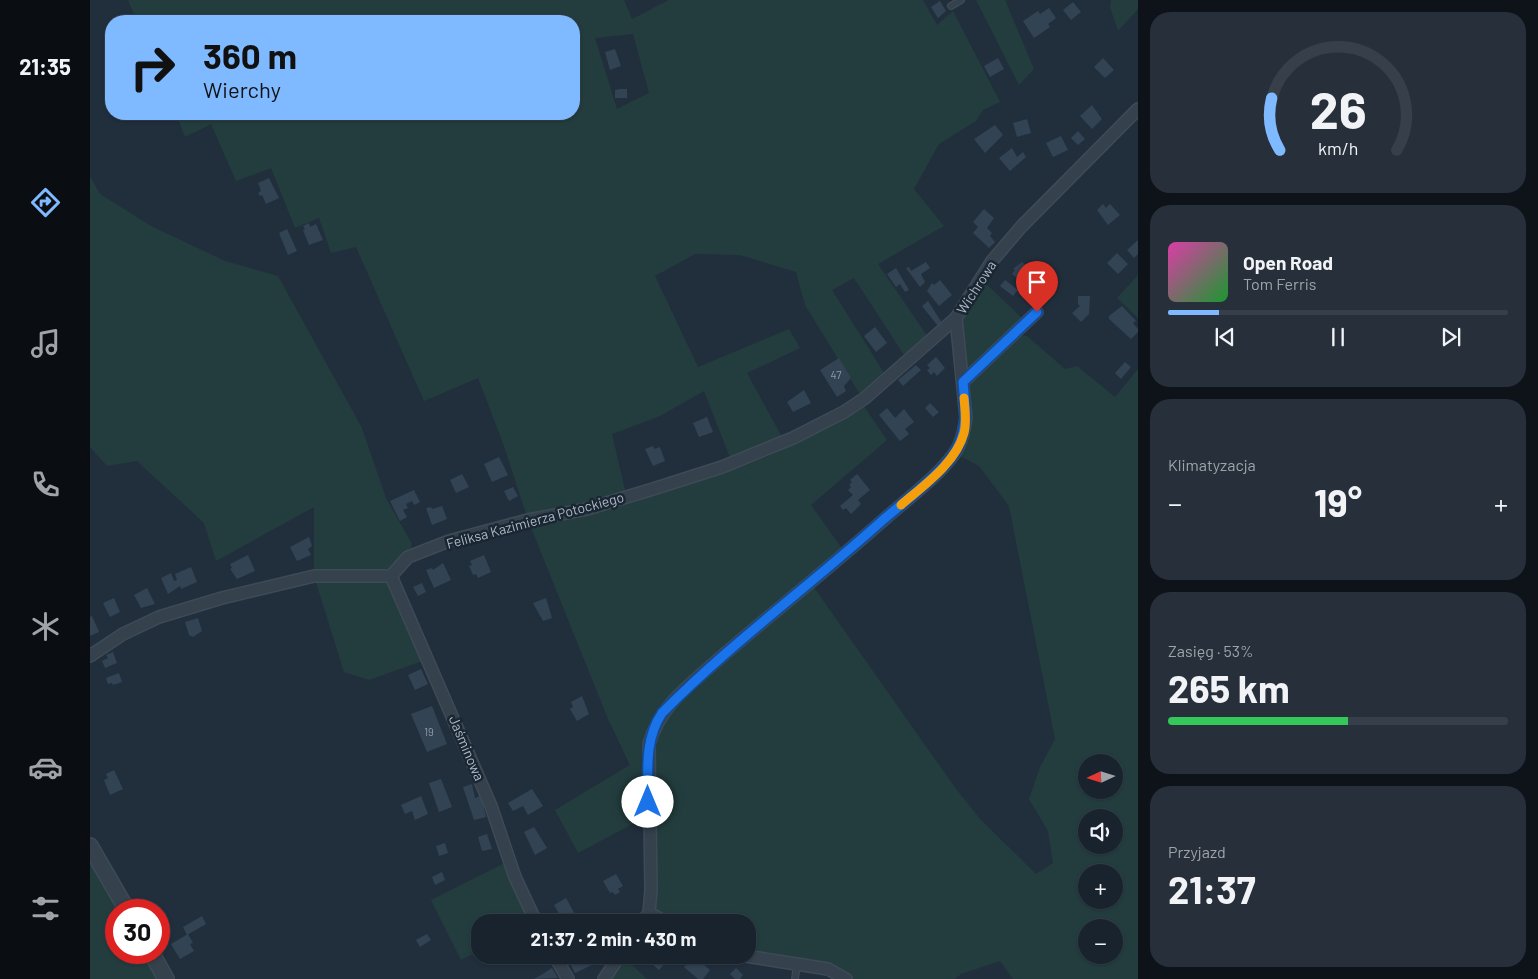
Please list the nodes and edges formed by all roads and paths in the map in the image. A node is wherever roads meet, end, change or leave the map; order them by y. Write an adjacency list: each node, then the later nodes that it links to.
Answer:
1 (960, 0): 2 (lane)
2 (951, 6)
3 (1138, 109): 5 (street, Wichrowa)
4 (1037, 312): 6 (street)
5 (956, 318): 6 (street, Wichrowa); 7 (street, Feliksa Kazimierza Potockiego)
6 (963, 382): 12 (street, Wichrowa)
7 (391, 576): 8 (street); 11 (street, Jaśminowa)
8 (90, 656)
9 (90, 846): 10 (street)
10 (121, 899)
11 (532, 914)
12 (646, 914)
13 (756, 957): 14 (street)
14 (797, 963): 21 (lane); 22 (street)
15 (158, 964): 18 (street)
16 (559, 964): 19 (street)
17 (614, 964): 20 (street)
18 (166, 979)
19 (568, 979)
20 (604, 979)
21 (795, 979)
22 (846, 979)

